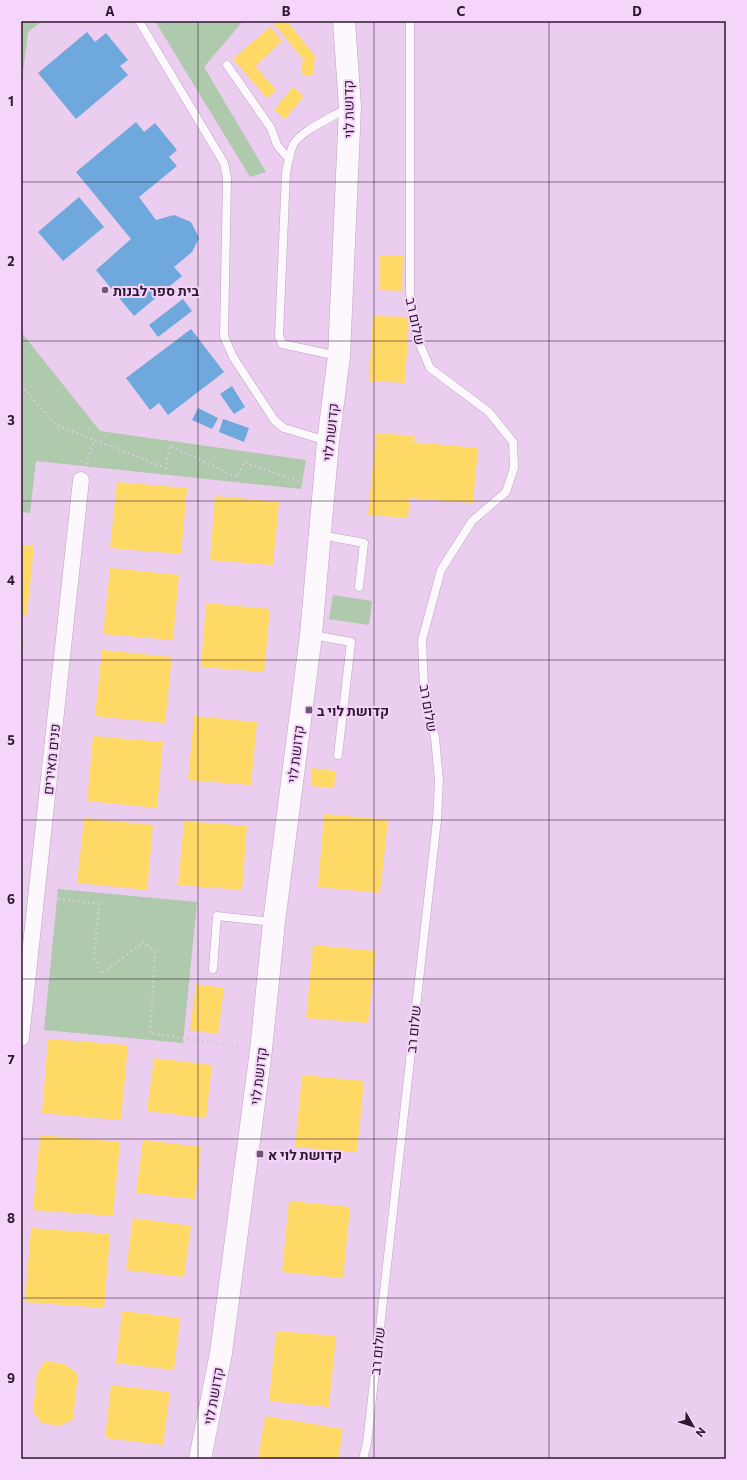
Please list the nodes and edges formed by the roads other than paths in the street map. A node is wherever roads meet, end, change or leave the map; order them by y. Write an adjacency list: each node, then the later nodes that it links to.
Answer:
1 (139, 21): 8 (lane)
2 (344, 21): 5 (street, קדושת לוי)
3 (410, 21): 19 (lane, שלום רב)
4 (227, 65): 6 (lane)
5 (350, 107): 6 (lane); 7 (street, קדושת לוי)
6 (289, 159): 7 (lane)
7 (339, 356): 8 (street, קדושת לוי)
8 (328, 442): 10 (street, קדושת לוי)
9 (81, 480): 16 (street, פנים מאירים)
10 (321, 535): 11 (lane); 12 (street, קדושת לוי)
11 (359, 588)
12 (311, 635): 13 (lane); 14 (street, קדושת לוי)
13 (338, 756)
14 (274, 922): 15 (lane); 18 (street, קדושת לוי)
15 (213, 969)
16 (25, 970): 17 (street, פנים מאירים)
17 (21, 1038)
18 (200, 1459)
19 (363, 1459)

